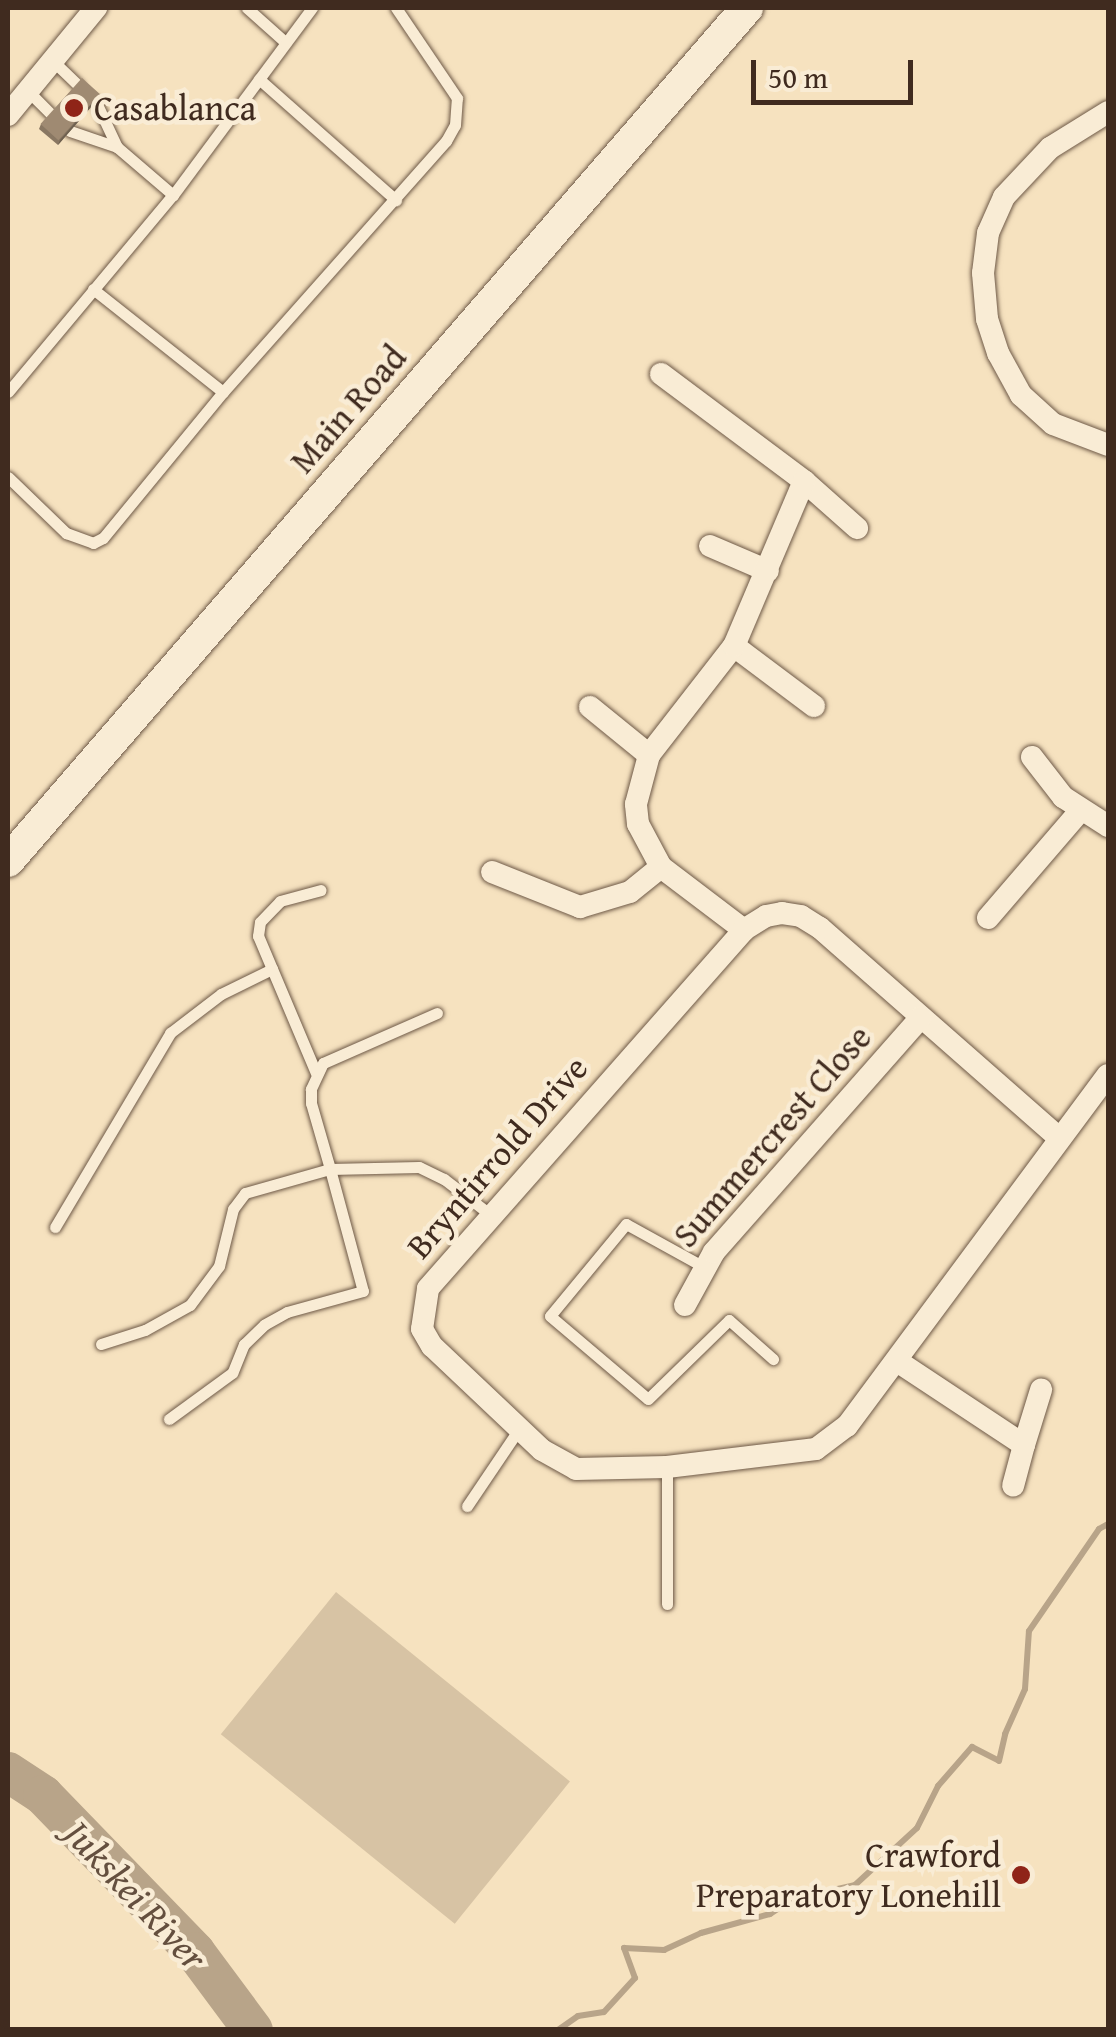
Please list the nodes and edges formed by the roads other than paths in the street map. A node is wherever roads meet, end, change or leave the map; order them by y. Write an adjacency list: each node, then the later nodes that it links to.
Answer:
1 (96, 8): 7 (street)
2 (248, 8): 6 (lane)
3 (312, 8): 6 (lane)
4 (396, 8): 18 (lane)
5 (747, 8): 36 (main road, Main Road)
6 (286, 42): 8 (lane)
7 (53, 61): 9 (lane); 10 (street)
8 (258, 79): 17 (lane); 18 (lane)
9 (78, 85)
10 (28, 91): 13 (street); 14 (lane)
11 (96, 102): 16 (lane)
12 (1108, 112): 23 (street)
13 (8, 115)
14 (52, 115)
15 (70, 132): 16 (lane)
16 (117, 148): 17 (lane)
17 (172, 196): 19 (lane)
18 (396, 200): 22 (lane)
19 (93, 289): 21 (lane); 22 (lane)
20 (661, 374): 25 (street)
21 (8, 392)
22 (223, 392): 24 (lane)
23 (1108, 445)
24 (8, 477)
25 (804, 482): 26 (street); 28 (street)
26 (856, 528)
27 (710, 546): 28 (street)
28 (768, 571): 29 (street)
29 (734, 646): 30 (street); 32 (street)
30 (814, 706)
31 (590, 707): 32 (street)
32 (649, 755): 37 (street)
33 (1032, 757): 34 (street)
34 (1080, 812): 35 (street); 40 (street)
35 (1108, 826)
36 (8, 861)
37 (661, 868): 38 (street); 41 (street)
38 (492, 872)
39 (321, 890): 42 (lane)
40 (988, 918)
41 (744, 930): 44 (street, Bryntirrold Drive); 49 (street, Bryntirrold Drive)
42 (272, 969): 45 (lane); 50 (lane)
43 (436, 1013): 45 (lane)
44 (920, 1018): 47 (street, Bryntirrold Drive); 51 (street, Summercrest Close)
45 (316, 1074): 48 (lane)
46 (1108, 1078): 47 (street, Bryntirrold Drive)
47 (1058, 1137): 55 (street, Bryntirrold Drive)
48 (330, 1169): 49 (lane); 53 (lane); 57 (lane)
49 (491, 1215): 58 (street, Bryntirrold Drive)
50 (55, 1226)
51 (704, 1267): 52 (street, Summercrest Close); 54 (lane)
52 (685, 1305)
53 (101, 1344)
54 (773, 1359)
55 (897, 1361): 59 (street); 60 (street, Bryntirrold Drive)
56 (1041, 1390): 59 (street)
57 (169, 1419)
58 (520, 1429): 60 (street, Bryntirrold Drive); 62 (lane)
59 (1024, 1445): 61 (street)
60 (667, 1466): 63 (lane)
61 (1014, 1486)
62 (467, 1506)
63 (667, 1604)

